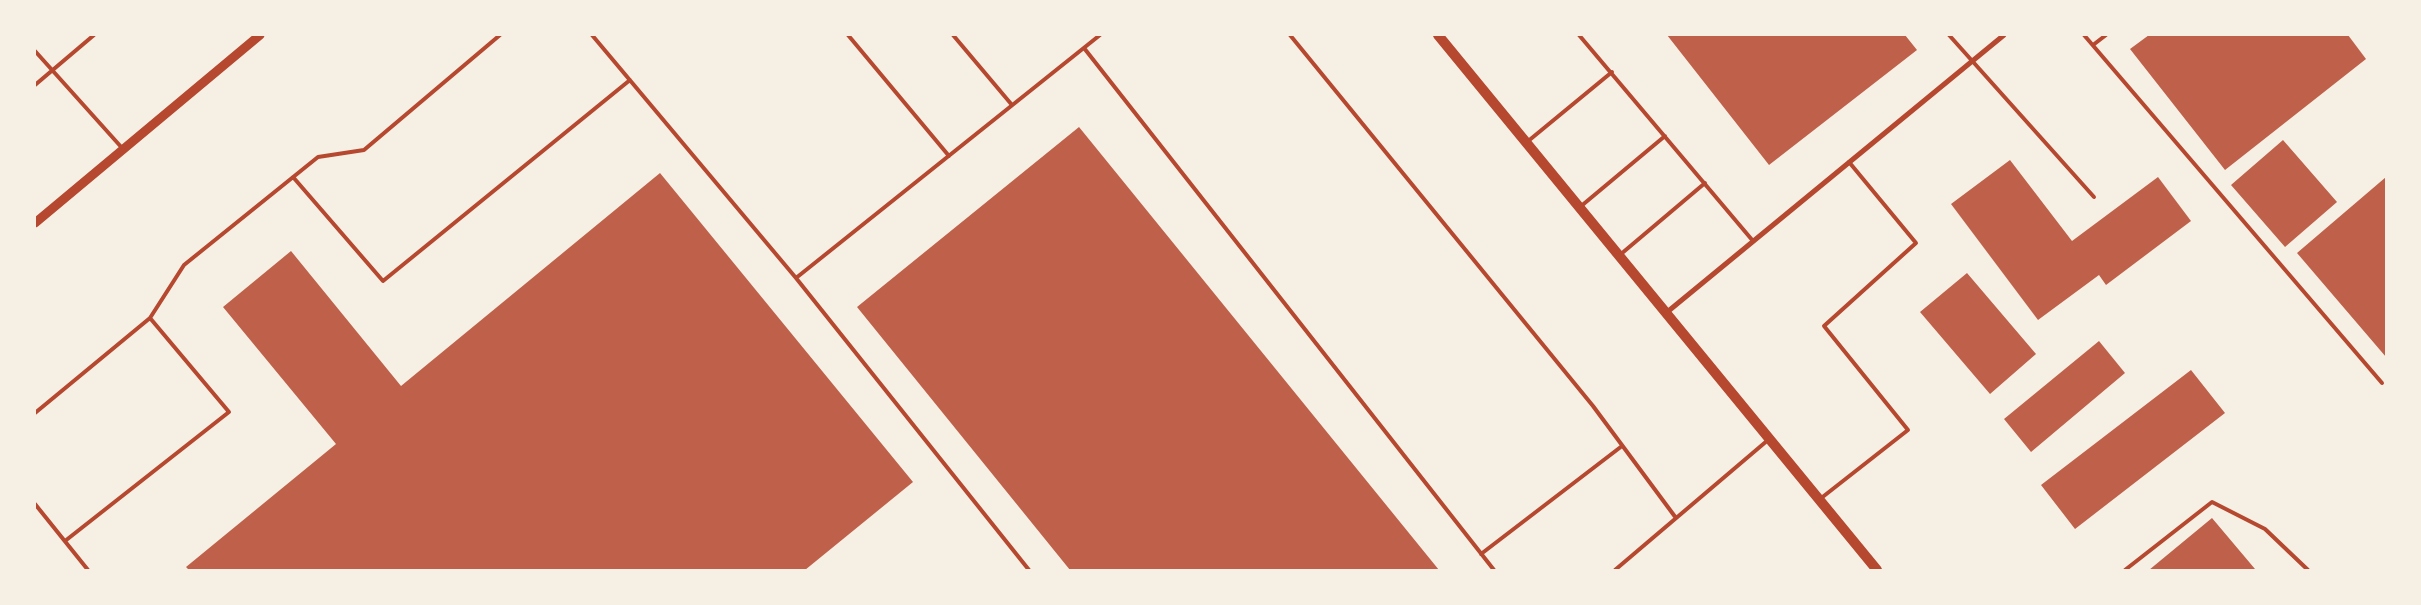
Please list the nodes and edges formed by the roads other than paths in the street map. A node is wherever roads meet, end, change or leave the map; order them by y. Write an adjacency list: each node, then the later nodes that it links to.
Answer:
1 (94, 35): 19 (lane)
2 (260, 35): 26 (street)
3 (500, 35): 29 (lane)
4 (592, 35): 21 (lane)
5 (848, 35): 27 (lane)
6 (953, 35): 23 (lane)
7 (1100, 35): 16 (lane)
8 (1290, 35): 42 (lane)
9 (1579, 35): 20 (lane)
10 (1950, 35): 18 (lane)
11 (2004, 35): 18 (street)
12 (2084, 35): 15 (lane)
13 (2106, 35): 15 (lane)
14 (1440, 36): 25 (main road)
15 (2093, 46): 39 (lane)
16 (1084, 48): 23 (lane); 47 (lane)
17 (35, 51): 19 (lane)
18 (1971, 61): 28 (street); 31 (lane)
19 (52, 71): 22 (lane); 26 (lane)
20 (1612, 72): 24 (lane); 25 (lane)
21 (630, 80): 29 (lane); 36 (lane)
22 (35, 85)
23 (1012, 105): 27 (lane)
24 (1666, 136): 30 (lane); 32 (lane)
25 (1526, 143): 32 (main road)
26 (122, 149): 33 (street)
27 (949, 156): 36 (lane)
28 (1849, 162): 34 (street); 43 (lane)
29 (293, 177): 38 (lane)
30 (1705, 183): 34 (lane); 35 (lane)
31 (2094, 197)
32 (1579, 208): 35 (main road)
33 (35, 223)
34 (1753, 241): 37 (street)
35 (1618, 256): 37 (main road)
36 (796, 278): 49 (lane)
37 (1665, 313): 41 (main road)
38 (150, 318): 40 (lane); 46 (lane)
39 (2382, 383)
40 (35, 413)
41 (1769, 439): 43 (main road); 45 (lane)
42 (1622, 446): 45 (lane); 47 (lane)
43 (1820, 500): 52 (main road)
44 (35, 504): 46 (lane)
45 (1676, 518): 51 (lane)
46 (64, 541): 48 (lane)
47 (1481, 554): 50 (lane)
48 (88, 570)
49 (1029, 570)
50 (1494, 570)
51 (1615, 570)
52 (1878, 570)
53 (2125, 570): 54 (lane)
54 (2308, 570)

